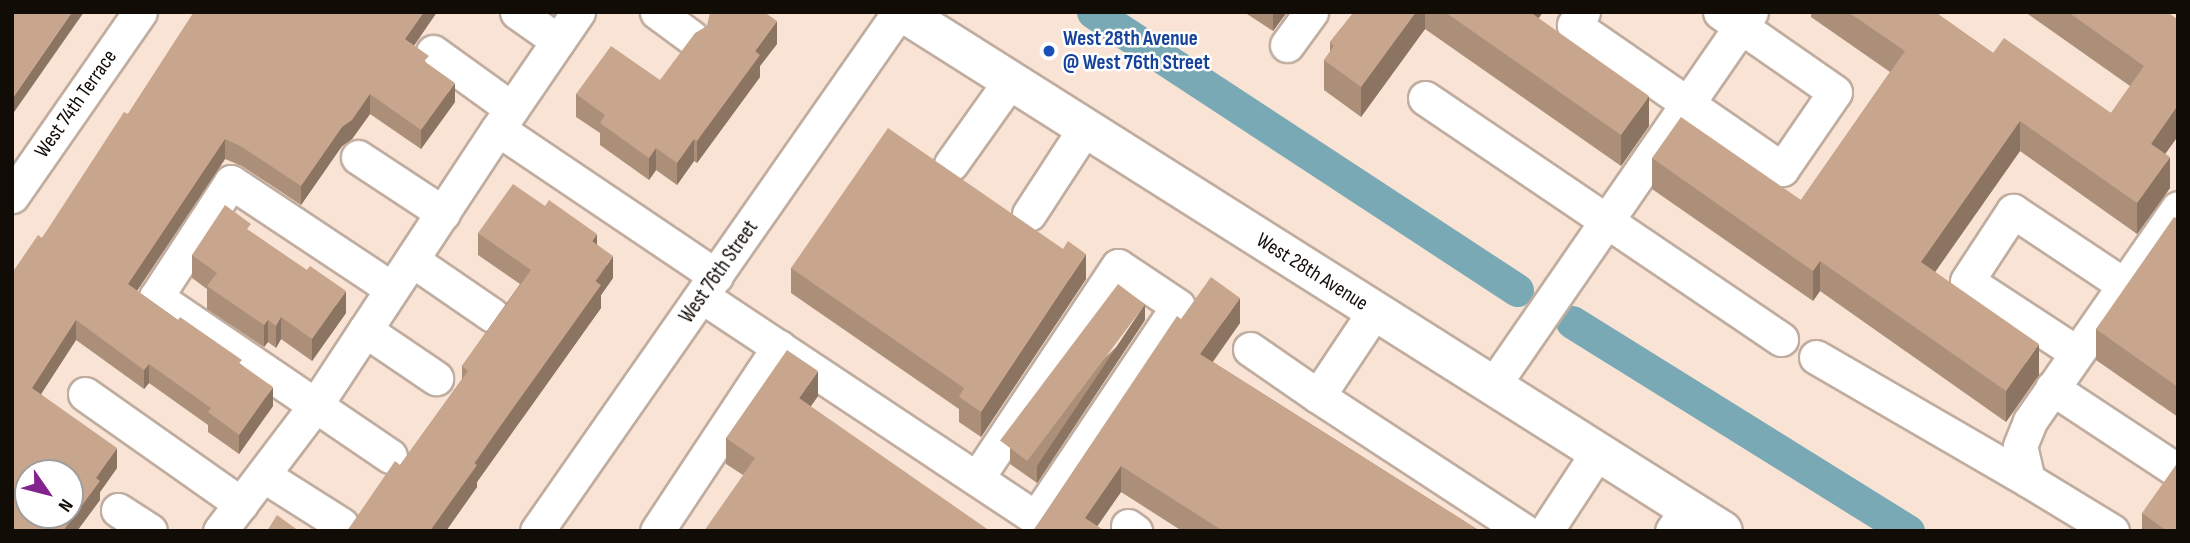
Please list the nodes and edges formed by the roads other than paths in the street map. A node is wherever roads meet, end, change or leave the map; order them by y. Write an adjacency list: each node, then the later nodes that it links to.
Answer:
1 (140, 12): 20 (street, West 74th Terrace)
2 (517, 12): 10 (street)
3 (578, 12): 10 (street)
4 (657, 12): 9 (street)
5 (900, 12): 13 (main road, West 28th Avenue); 27 (street, West 76th Street)
6 (1311, 12): 11 (street)
7 (1583, 12): 15 (street)
8 (1737, 17): 15 (street); 15 (street)
9 (691, 37)
10 (558, 41): 16 (street)
11 (1287, 45)
12 (433, 52): 16 (street)
13 (1010, 81): 17 (main road, West 28th Avenue); 19 (street)
14 (1425, 98): 24 (street)
15 (1688, 104): 24 (street)
16 (505, 119): 22 (street); 27 (street)
17 (1085, 128): 23 (street); 29 (main road, West 28th Avenue)
18 (358, 157): 22 (street)
19 (951, 164)
20 (12, 196)
21 (2178, 208): 26 (street)
22 (443, 213): 25 (street)
23 (1029, 214)
24 (1607, 221): 32 (street); 38 (street)
25 (412, 260): 28 (street); 30 (street)
26 (2124, 285): 35 (street); 35 (street)
27 (710, 286): 33 (street); 55 (street, West 76th Street)
28 (393, 289): 31 (street); 42 (street)
29 (1374, 312): 38 (main road, West 28th Avenue); 41 (street)
30 (492, 315)
31 (365, 330): 37 (street); 42 (street)
32 (1781, 340)
33 (779, 347): 47 (street); 56 (street)
34 (1250, 349): 41 (street)
35 (2077, 353): 39 (street)
36 (1816, 356): 48 (street)
37 (436, 378)
38 (1492, 387): 43 (main road, West 28th Avenue)
39 (2052, 388): 45 (street); 48 (street)
40 (85, 394): 49 (street)
41 (1318, 396): 57 (street)
42 (317, 403): 44 (street); 46 (street)
43 (1597, 453): 51 (main road, West 28th Avenue); 58 (street)
44 (390, 456)
45 (2172, 467)
46 (263, 475): 49 (street); 52 (street)
47 (977, 478): 47 (street)
48 (2028, 480): 60 (street)
49 (241, 504): 54 (street)
50 (118, 510): 53 (street)
51 (1679, 520): 59 (main road, West 28th Avenue)
52 (342, 525)
53 (150, 531)
54 (220, 531)
55 (537, 531)
56 (657, 531)
57 (1524, 531)
58 (1546, 531)
59 (1723, 531)
60 (2112, 531)

